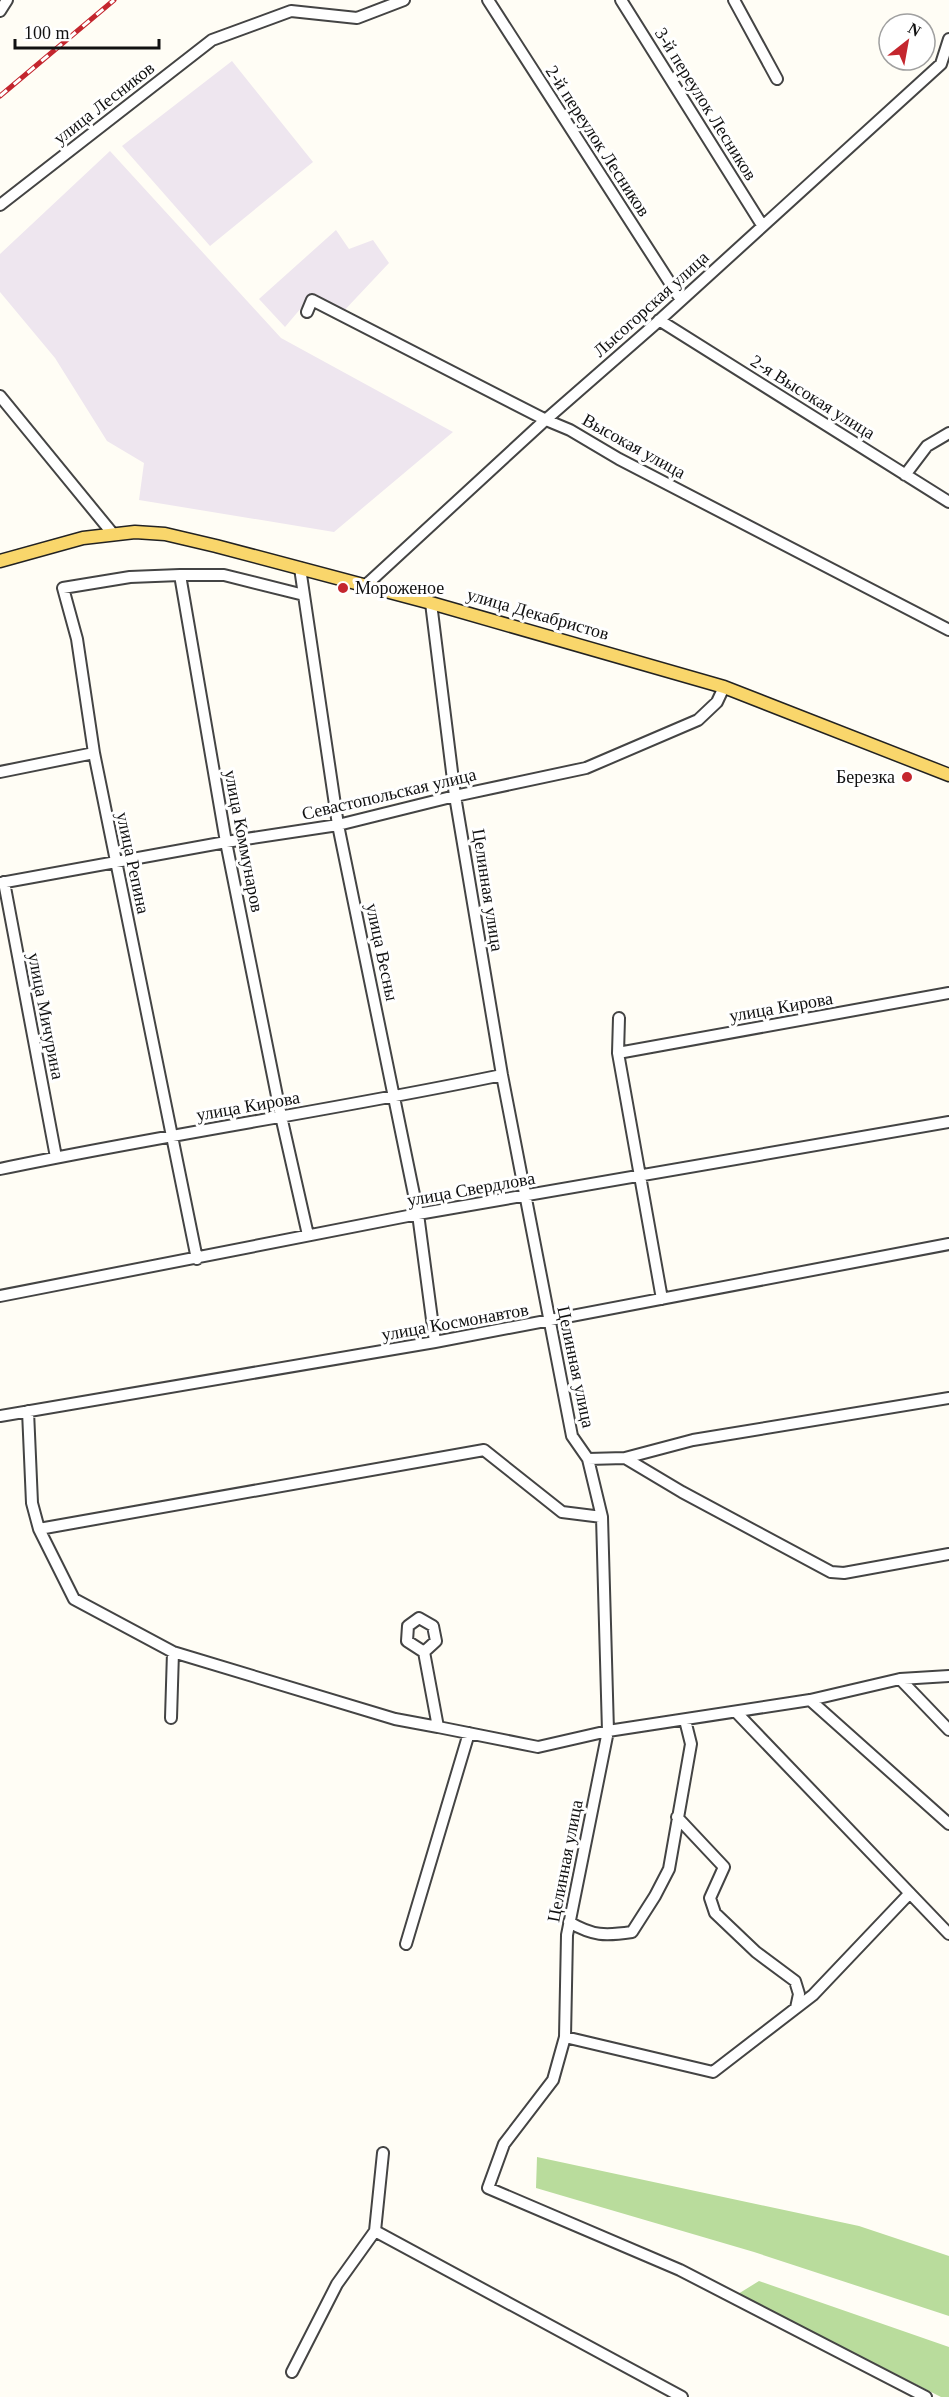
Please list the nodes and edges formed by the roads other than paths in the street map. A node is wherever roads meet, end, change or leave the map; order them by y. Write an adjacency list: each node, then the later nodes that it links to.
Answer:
1 (7, 0): 6 (street)
2 (404, 0): 9 (street, улица Лесников)
3 (488, 0): 11 (street, 2-й переулок Лесников)
4 (621, 0): 10 (street, 3-й переулок Лесников)
5 (734, 0): 8 (street)
6 (0, 11)
7 (949, 39): 10 (street, Лысогорская улица)
8 (777, 79)
9 (0, 205)
10 (762, 225): 11 (street, Лысогорская улица)
11 (681, 300): 13 (street, Лысогорская улица)
12 (307, 312): 15 (street, Высокая улица)
13 (659, 320): 15 (street, Лысогорская улица); 17 (street, 2-я Высокая улица)
14 (0, 396): 19 (street)
15 (546, 420): 23 (street, Лысогорская улица); 26 (street, Высокая улица)
16 (949, 433): 17 (street)
17 (905, 474): 18 (street, 2-я Высокая улица)
18 (949, 502)
19 (113, 534): 20 (main road, улица Декабристов); 21 (main road, улица Декабристов)
20 (0, 561)
21 (300, 568): 23 (main road, улица Декабристов); 24 (street, улица Весны)
22 (180, 575): 24 (street); 28 (street, улица Репина); 33 (street, улица Коммунаров)
23 (366, 586): 25 (main road, улица Декабристов)
24 (304, 595): 32 (street, улица Весны)
25 (431, 603): 27 (main road, улица Декабристов); 31 (street, Целинная улица)
26 (949, 630)
27 (724, 687): 30 (main road, улица Декабристов); 31 (street, Севастопольская улица)
28 (94, 753): 29 (street); 34 (street, улица Репина)
29 (0, 772)
30 (949, 776)
31 (456, 796): 32 (street, Севастопольская улица); 39 (street, Целинная улица)
32 (338, 825): 33 (street, Севастопольская улица); 40 (street, улица Весны)
33 (226, 842): 34 (street, Севастопольская улица); 41 (street, улица Коммунаров)
34 (117, 862): 35 (street, Севастопольская улица); 43 (street, улица Репина)
35 (2, 882): 44 (street, улица Мичурина)
36 (949, 993): 38 (street, улица Кирова)
37 (619, 1018): 38 (street)
38 (618, 1053): 46 (street)
39 (502, 1075): 40 (street, улица Кирова); 47 (street, Целинная улица)
40 (395, 1098): 41 (street, улица Кирова); 48 (street, улица Весны)
41 (281, 1116): 43 (street, улица Кирова); 49 (street, улица Коммунаров)
42 (949, 1122): 46 (street, улица Свердлова)
43 (172, 1137): 44 (street, улица Кирова); 51 (street, улица Репина)
44 (56, 1157): 45 (street, улица Кирова)
45 (0, 1169)
46 (642, 1176): 47 (street, улица Свердлова); 53 (street)
47 (524, 1197): 48 (street, улица Свердлова); 54 (street, Целинная улица)
48 (418, 1214): 49 (street, улица Свердлова); 55 (street, улица Весны)
49 (308, 1235): 51 (street, улица Свердлова)
50 (949, 1244): 53 (street, улица Космонавтов)
51 (197, 1259): 52 (street, улица Свердлова)
52 (0, 1296)
53 (662, 1299): 54 (street, улица Космонавтов)
54 (550, 1322): 55 (street, улица Космонавтов); 60 (street, Целинная улица)
55 (435, 1342): 57 (street, улица Космонавтов)
56 (949, 1398): 59 (street)
57 (28, 1411): 58 (street, улица Космонавтов); 62 (street)
58 (0, 1416)
59 (625, 1458): 60 (street); 63 (street)
60 (588, 1459): 61 (street, Целинная улица)
61 (602, 1517): 62 (street); 74 (street, Целинная улица)
62 (39, 1529): 64 (street)
63 (949, 1554)
64 (173, 1652): 70 (street); 72 (street)
65 (424, 1652): 72 (street)
66 (949, 1676): 67 (street)
67 (900, 1678): 68 (street); 73 (street)
68 (810, 1700): 69 (street); 77 (street)
69 (736, 1713): 71 (street); 78 (street)
70 (171, 1718)
71 (686, 1720): 74 (street); 76 (street)
72 (438, 1727): 75 (street)
73 (949, 1730)
74 (608, 1731): 75 (street); 79 (street, Целинная улица)
75 (469, 1733): 81 (street)
76 (677, 1817): 79 (street); 82 (street)
77 (949, 1824)
78 (909, 1894): 80 (street); 82 (street)
79 (569, 1922): 83 (street, Целинная улица)
80 (949, 1934)
81 (406, 1944)
82 (796, 2008): 83 (street)
83 (565, 2037): 87 (street, Целинная улица)
84 (383, 2153): 85 (street)
85 (375, 2231): 86 (street); 88 (street)
86 (292, 2372)
87 (905, 2392): 89 (street)
88 (682, 2397)
89 (926, 2397)

